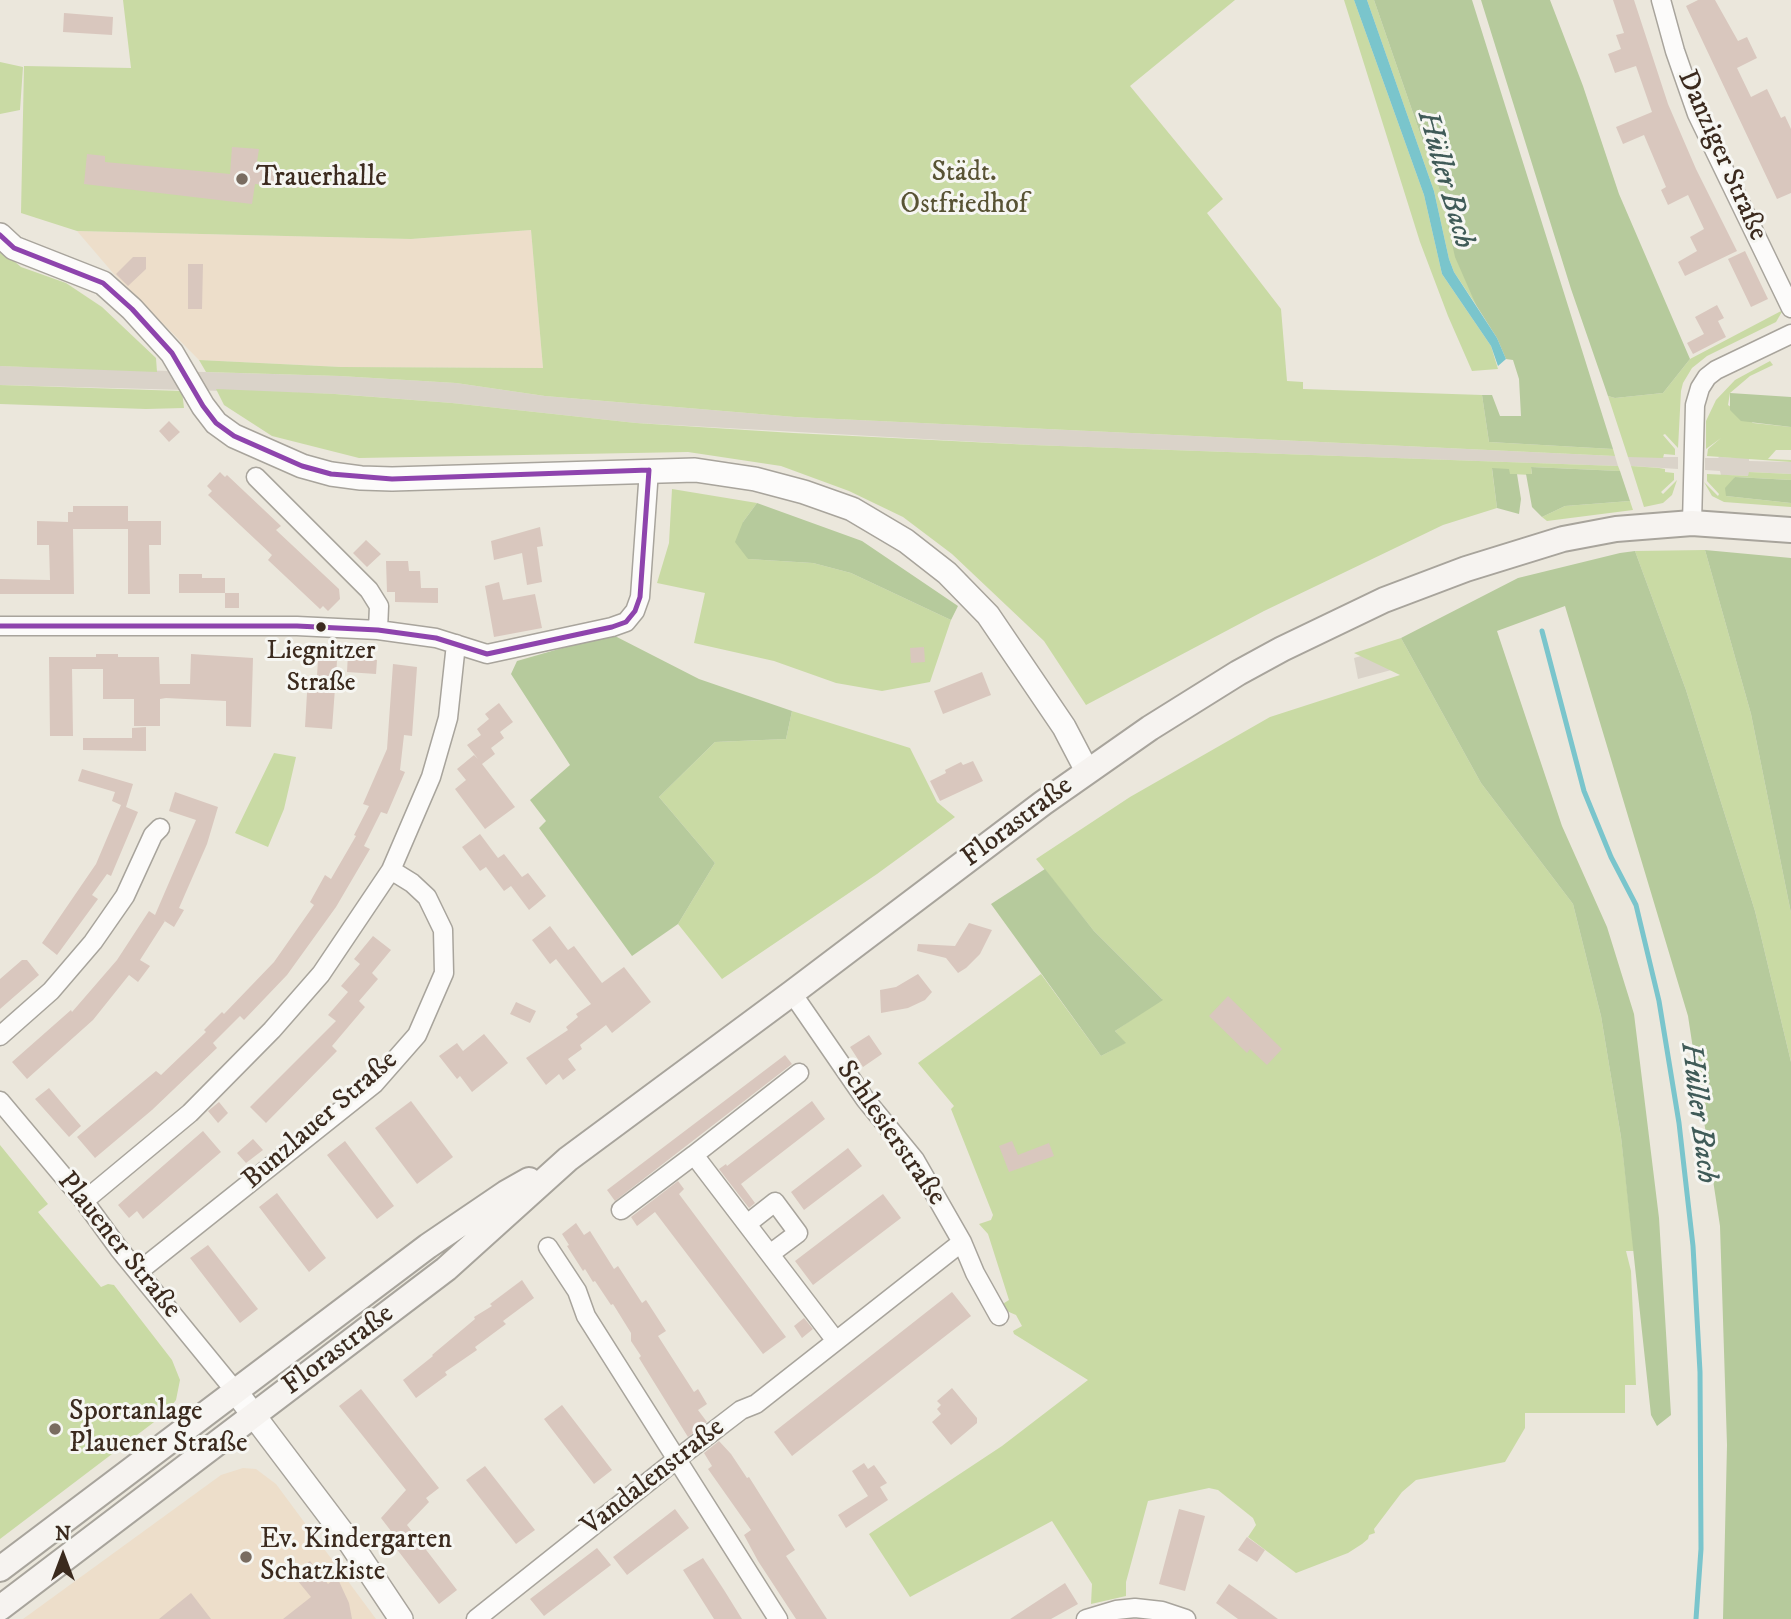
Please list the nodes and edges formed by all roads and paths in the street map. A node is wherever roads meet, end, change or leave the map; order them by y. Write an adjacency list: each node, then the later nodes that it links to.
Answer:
1 (1661, 0): 3 (street, Danziger Straße)
2 (0, 235): 5 (street)
3 (1791, 308)
4 (1791, 334): 7 (street)
5 (649, 470): 11 (street); 12 (street)
6 (256, 477): 10 (street)
7 (1692, 523): 8 (main road, Florastraße); 12 (main road, Florastraße)
8 (1791, 530)
9 (0, 626): 10 (street)
10 (378, 630): 11 (street)
11 (456, 644): 14 (street)
12 (1087, 771): 15 (main road, Florastraße)
13 (160, 828): 16 (street)
14 (391, 870): 21 (street); 27 (street, Bunzlauer Straße)
15 (792, 993): 20 (main road, Florastraße); 24 (street, Schlesierstraße)
16 (0, 1036)
17 (799, 1073): 19 (street)
18 (0, 1101): 21 (street, Plauener Straße)
19 (694, 1155): 22 (street); 23 (street)
20 (568, 1159): 30 (main road, Florastraße); 31 (main road, Florastraße)
21 (84, 1201): 27 (street, Plauener Straße)
22 (621, 1210)
23 (747, 1224): 26 (street); 26 (street)
24 (962, 1242): 28 (street, Schlesierstraße); 29 (street, Vandalenstraße)
25 (548, 1247): 32 (street)
26 (769, 1254): 29 (street)
27 (138, 1272): 30 (street, Plauener Straße)
28 (999, 1315)
29 (836, 1341): 32 (street, Vandalenstraße)
30 (236, 1392): 31 (street); 33 (main road, Florastraße)
31 (254, 1416): 34 (main road, Florastraße); 35 (street)
32 (677, 1459): 36 (street, Vandalenstraße); 37 (street)
33 (0, 1569)
34 (0, 1608)
35 (401, 1619)
36 (476, 1619)
37 (778, 1619)
38 (1087, 1619): 39 (street)
39 (1186, 1619)

